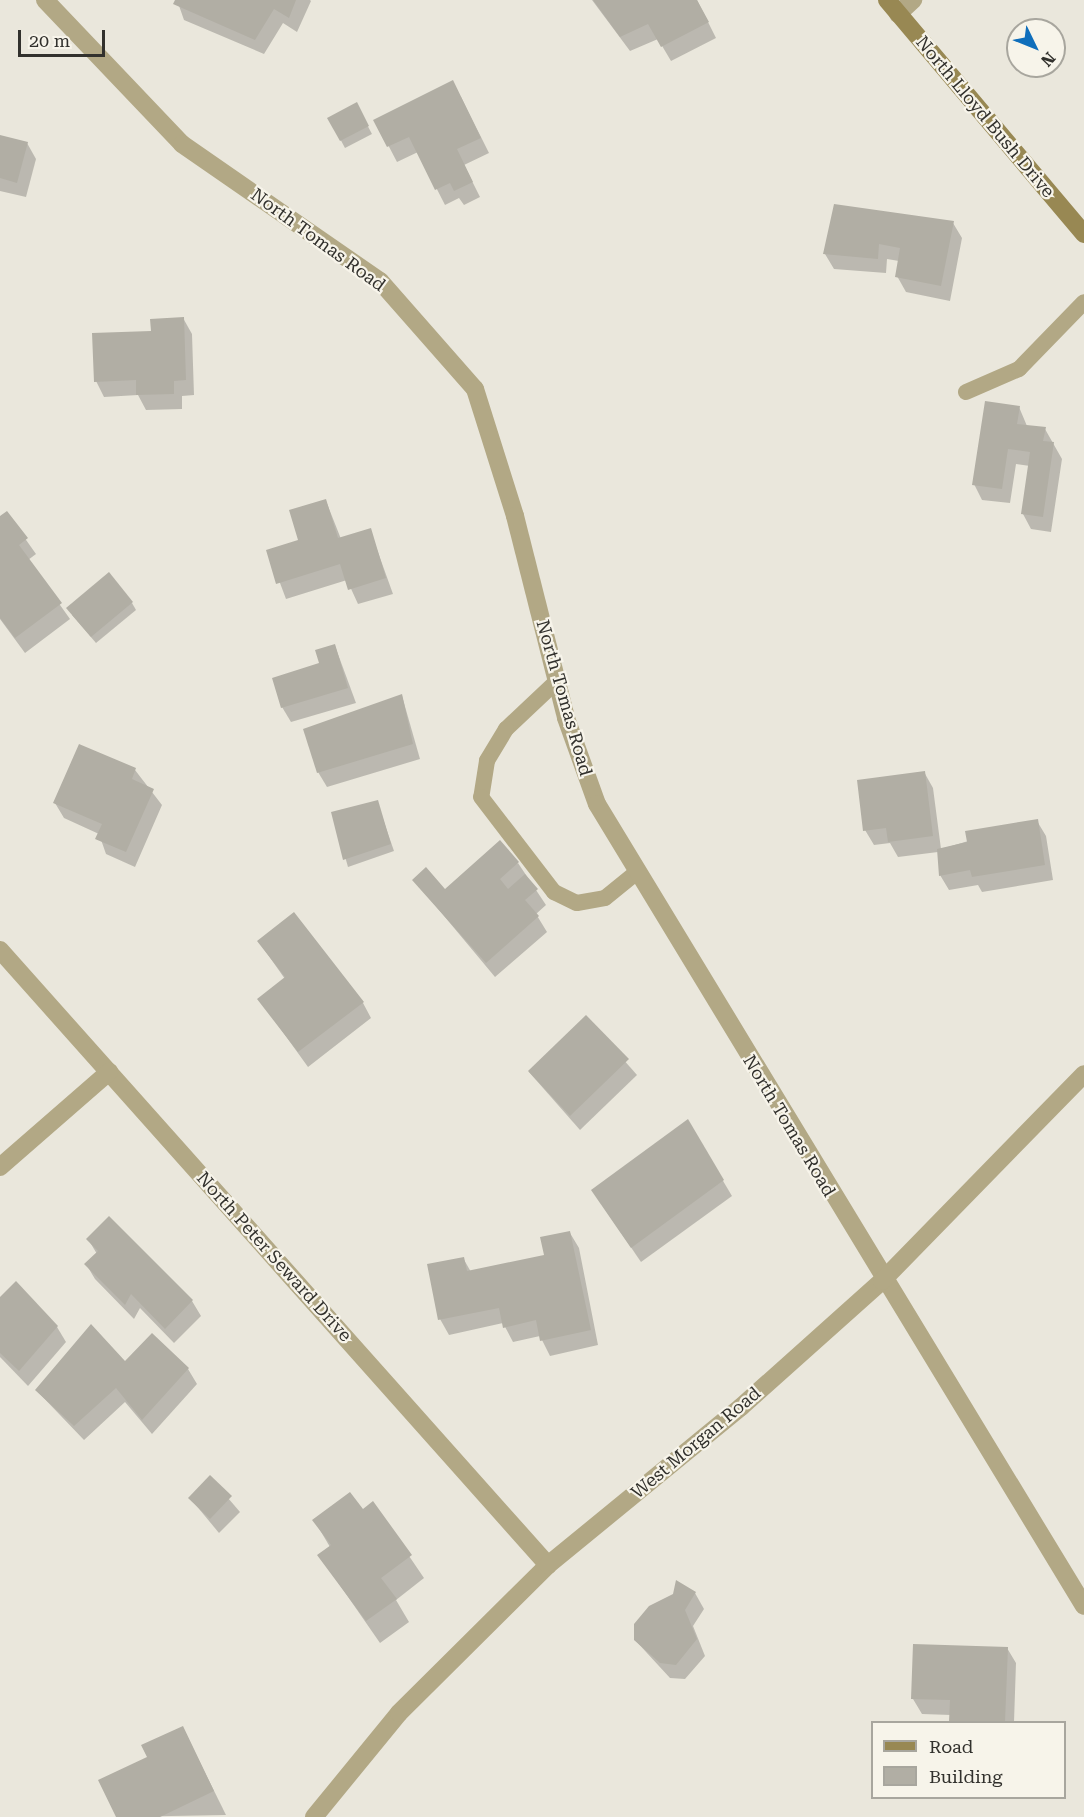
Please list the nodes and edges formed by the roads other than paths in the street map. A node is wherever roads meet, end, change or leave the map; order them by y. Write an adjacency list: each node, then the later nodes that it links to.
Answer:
1 (45, 0): 7 (street, North Tomas Road)
2 (912, 0): 3 (street)
3 (893, 7): 4 (street, North Lloyd Bush Drive)
4 (1084, 234)
5 (1084, 302): 6 (lane)
6 (966, 392)
7 (557, 681): 8 (street, North Tomas Road); 8 (lane)
8 (636, 873): 13 (street, North Tomas Road)
9 (0, 950): 10 (street, North Peter Seward Drive)
10 (109, 1072): 12 (street); 14 (street, North Peter Seward Drive)
11 (1084, 1074): 13 (street, West Morgan Road)
12 (0, 1167)
13 (882, 1281): 14 (street, West Morgan Road); 15 (street, North Tomas Road)
14 (548, 1565): 16 (street, West Morgan Road)
15 (1084, 1606)
16 (314, 1817)

